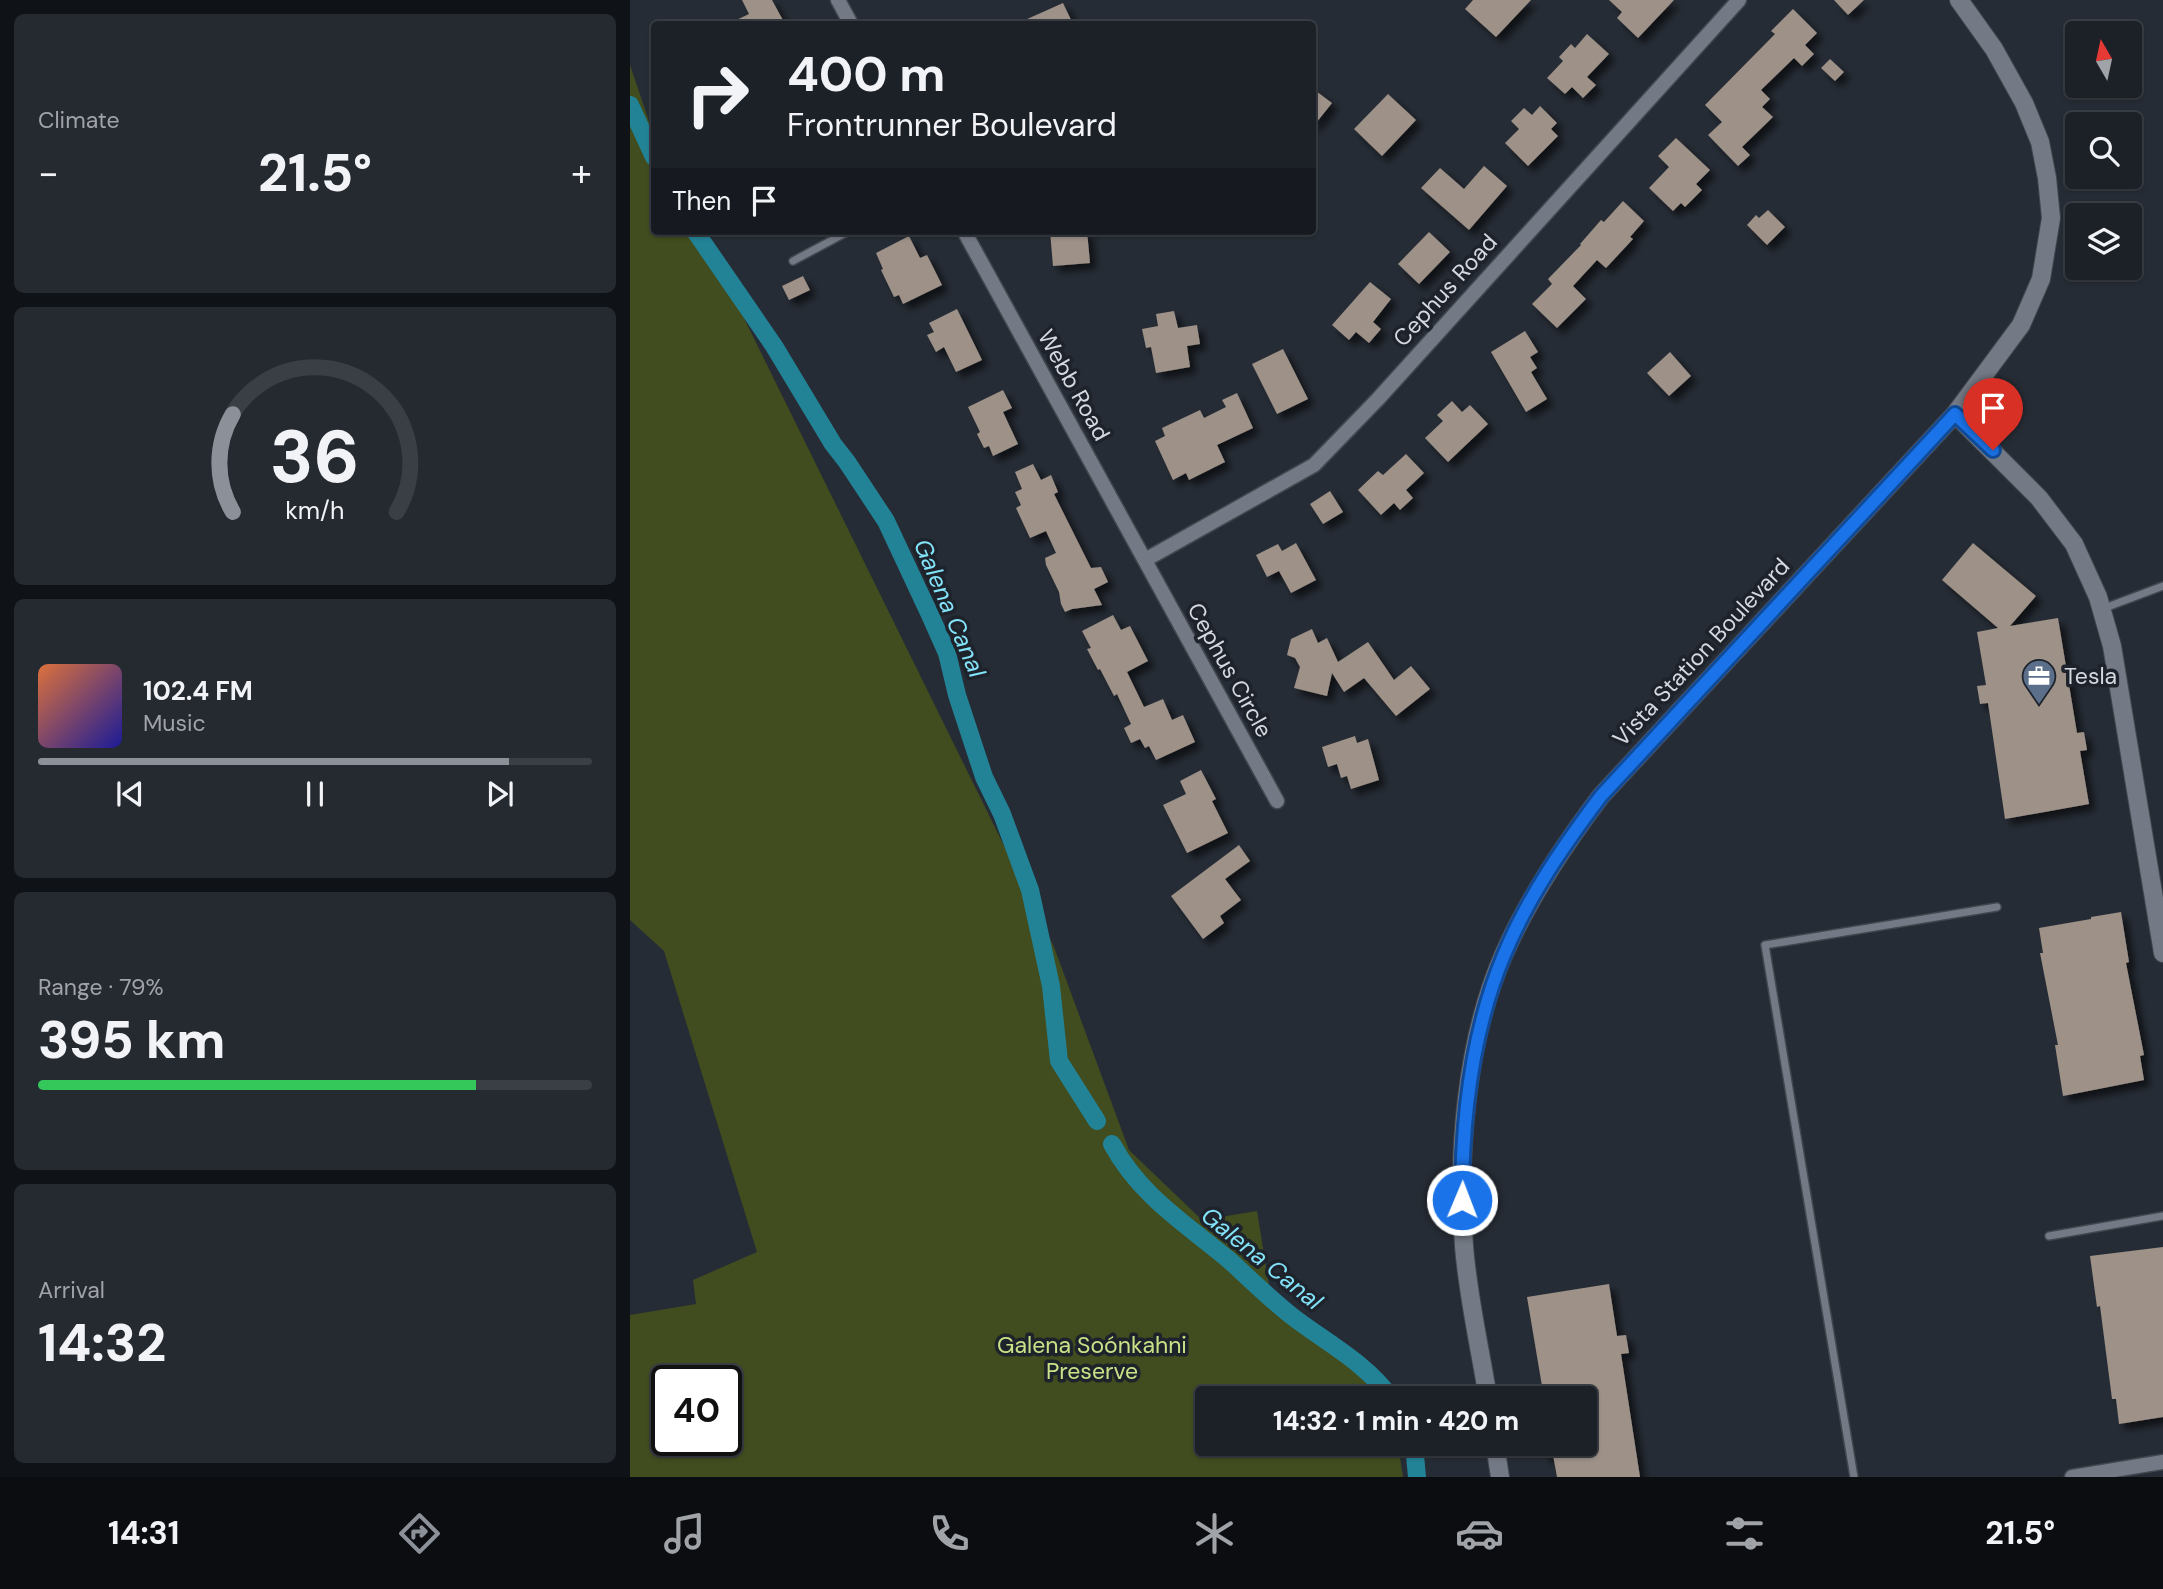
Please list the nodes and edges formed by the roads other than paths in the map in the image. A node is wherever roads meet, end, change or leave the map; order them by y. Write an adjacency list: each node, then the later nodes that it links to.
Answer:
1 (838, 0): 4 (street)
2 (1739, 0): 9 (street, Cephus Road)
3 (1959, 0): 8 (street, Vista Station Boulevard)
4 (849, 21)
5 (842, 235): 7 (lane)
6 (966, 235): 9 (street, Webb Road)
7 (793, 261)
8 (1955, 414): 11 (street); 17 (street, Vista Station Boulevard)
9 (1145, 561): 12 (street, Cephus Circle)
10 (2163, 586): 11 (lane)
11 (2102, 609): 14 (street)
12 (1276, 801)
13 (1997, 906): 21 (lane)
14 (2163, 953)
15 (2163, 1216): 16 (lane)
16 (2049, 1236)
17 (1486, 1386)
18 (1497, 1456): 20 (street)
19 (2163, 1462): 22 (street)
20 (1500, 1477)
21 (1853, 1477)
22 (2072, 1477)

